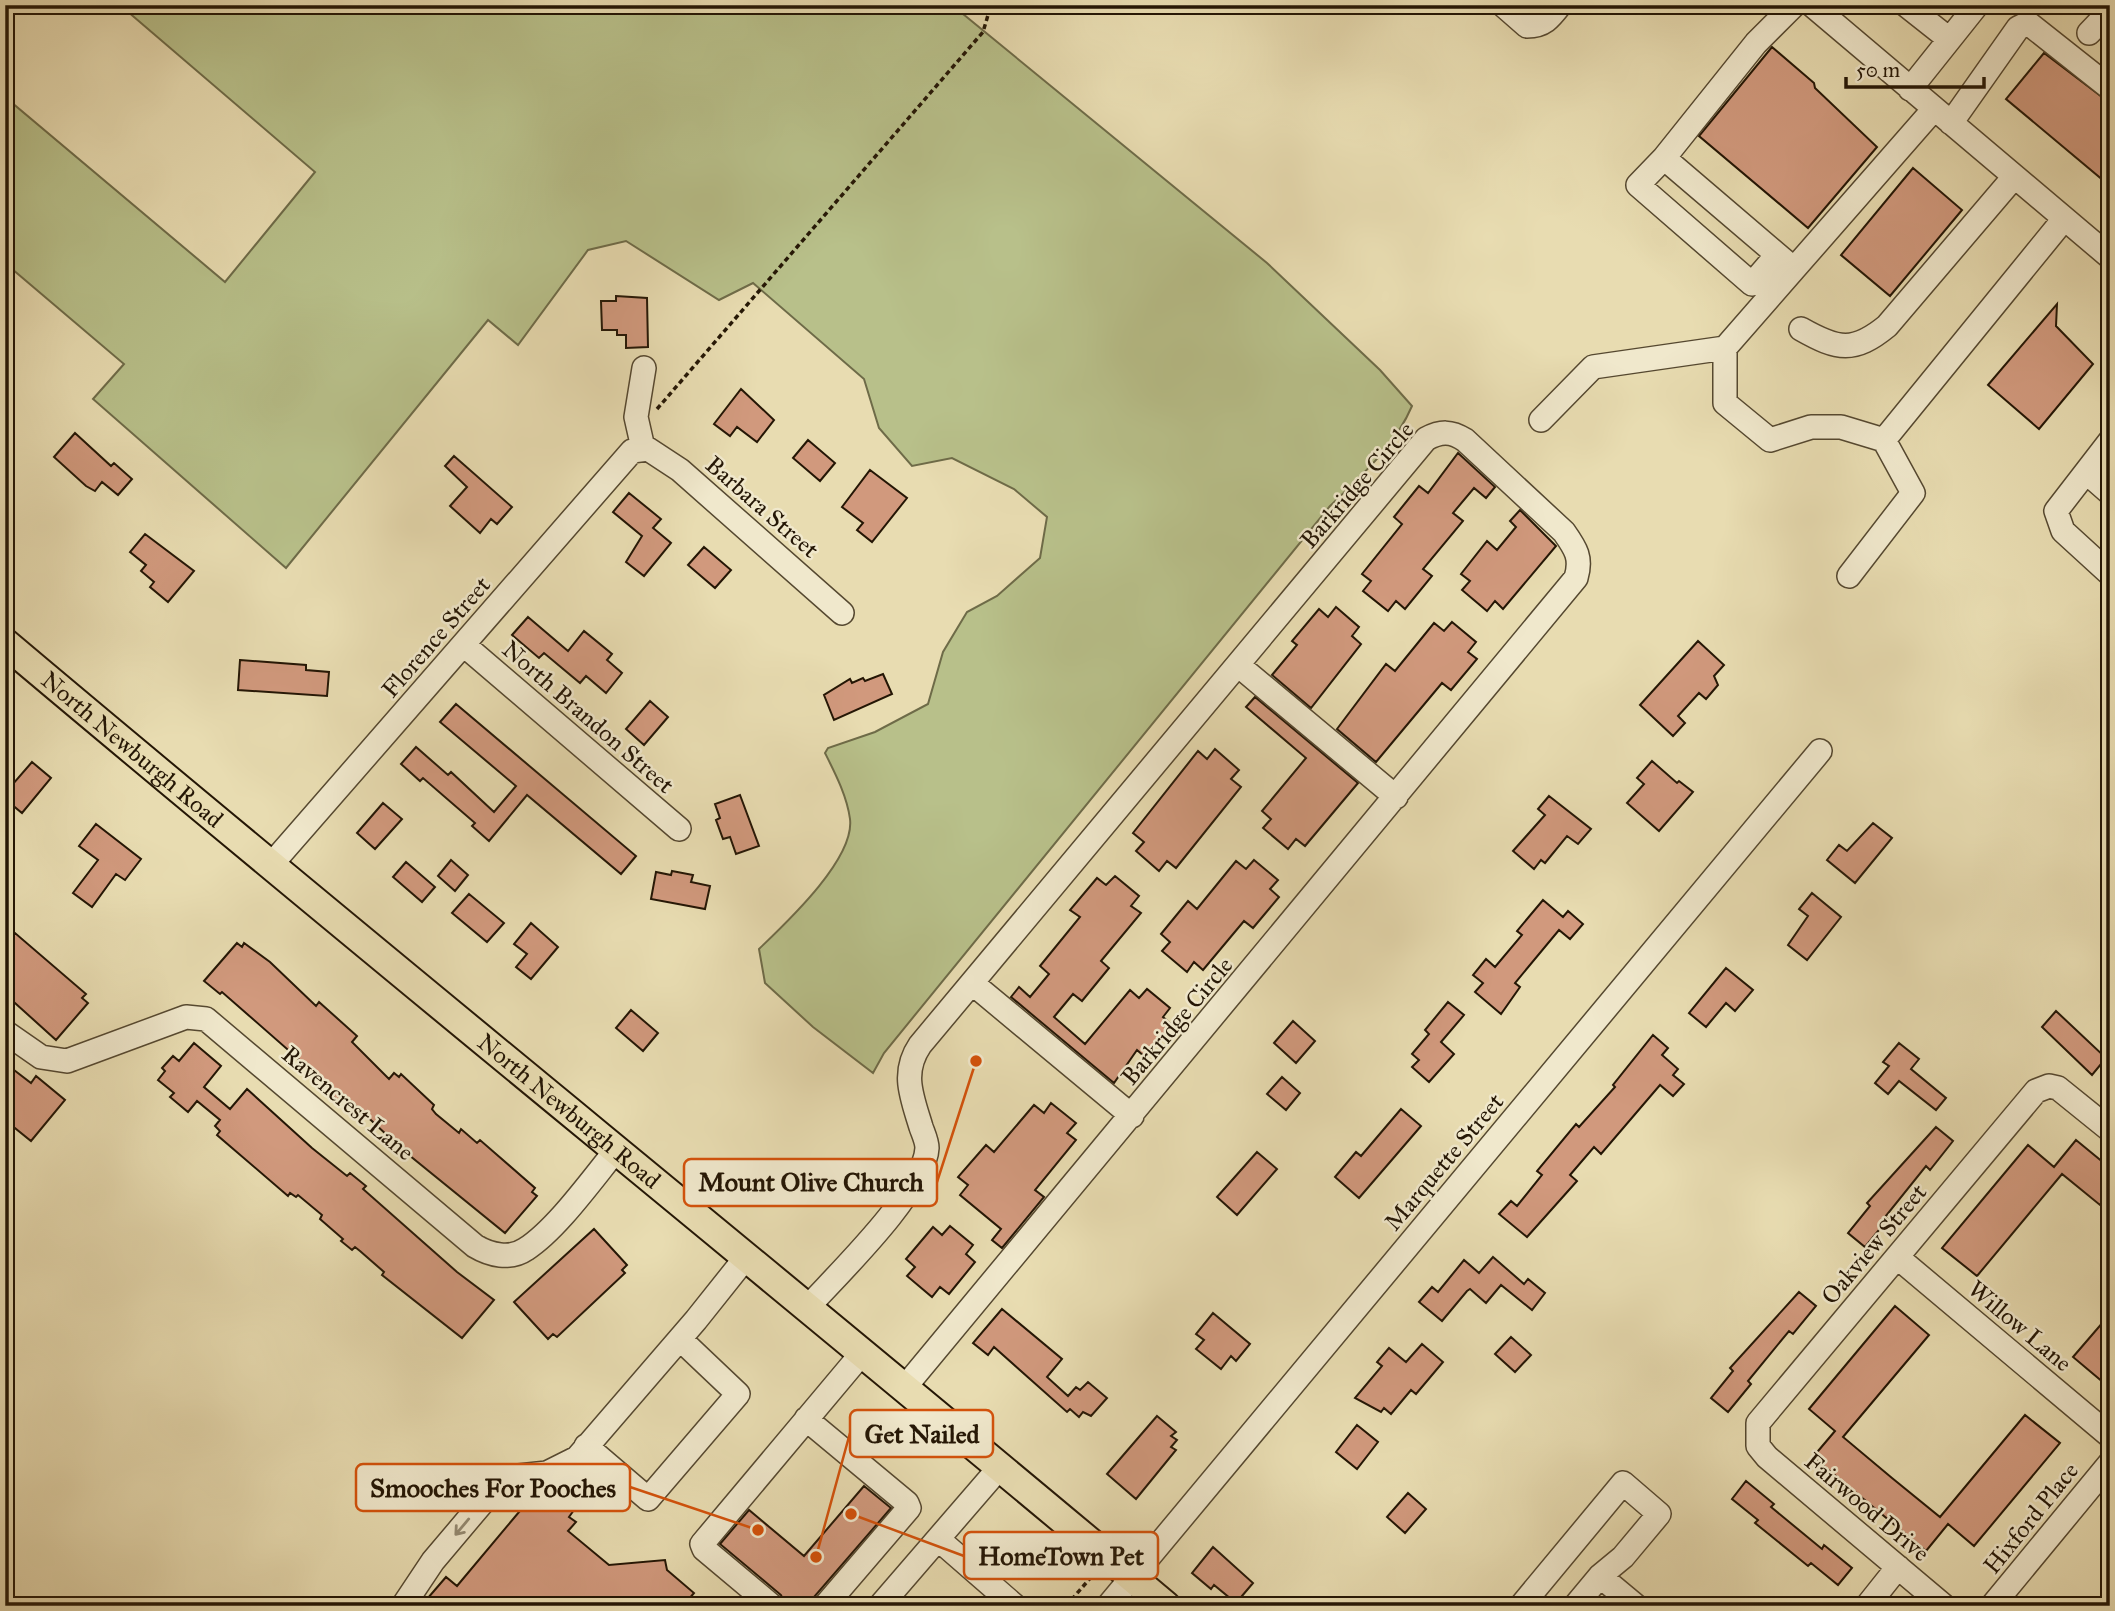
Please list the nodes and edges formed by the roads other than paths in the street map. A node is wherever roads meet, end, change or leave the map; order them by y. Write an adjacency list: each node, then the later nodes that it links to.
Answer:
1 (1503, 5): 2 (street)
2 (1560, 5)
3 (1794, 5): 13 (street)
4 (1812, 5): 11 (street)
5 (1906, 5): 9 (street)
6 (1977, 5): 9 (street)
7 (2110, 11): 8 (street)
8 (2089, 33)
9 (1948, 38): 11 (street)
10 (2110, 88): 12 (street)
11 (1910, 89): 12 (street)
12 (1942, 116): 14 (street); 17 (street)
13 (1664, 158): 17 (street); 17 (street)
14 (2014, 177): 15 (street); 18 (street)
15 (2064, 219): 16 (street); 23 (street)
16 (2110, 257)
17 (1786, 262): 19 (street)
18 (1801, 329)
19 (1725, 348): 21 (street); 23 (street)
20 (645, 368): 22 (street)
21 (1541, 420)
22 (641, 440): 29 (street, Barbara Street); 31 (street, Florence Street)
23 (1884, 440): 28 (street)
24 (2110, 441): 25 (street)
25 (2086, 472): 26 (street); 27 (street)
26 (2110, 493)
27 (2110, 574)
28 (1849, 576)
29 (842, 612)
30 (5, 643): 36 (main road, North Newburgh Road)
31 (464, 645): 35 (street, North Brandon Street); 36 (street, Florence Street)
32 (1238, 665): 34 (street); 34 (street, Barkridge Circle); 37 (street, Barkridge Circle)
33 (1820, 751): 57 (street, Marquette Street)
34 (1396, 797): 39 (street, Barkridge Circle)
35 (678, 830)
36 (270, 866): 41 (main road, North Newburgh Road)
37 (972, 984): 39 (street, Barkridge Circle); 44 (street, Barkridge Circle)
38 (5, 1032): 41 (street, Ravencrest Lane)
39 (1132, 1116): 47 (street, Barkridge Circle)
40 (2110, 1129): 43 (street, Oakview Street)
41 (617, 1149): 42 (main road, North Newburgh Road)
42 (747, 1256): 44 (main road, North Newburgh Road); 45 (street)
43 (1897, 1257): 49 (street, Willow Lane); 51 (street, Oakview Street)
44 (808, 1307): 46 (main road, North Newburgh Road)
45 (680, 1339): 50 (street); 50 (street)
46 (863, 1352): 47 (main road, North Newburgh Road); 48 (street)
47 (905, 1387): 53 (main road, North Newburgh Road)
48 (806, 1419): 60 (street); 61 (street)
49 (2110, 1436)
50 (586, 1446): 59 (street, one-way to 59)
51 (1758, 1446): 55 (street, Fairwood Drive)
52 (2110, 1462): 70 (street, Hixford Place)
53 (1000, 1467): 54 (street); 57 (main road, North Newburgh Road)
54 (938, 1539): 62 (street); 63 (street)
55 (1898, 1567): 58 (street, Fairwood Drive); 69 (street)
56 (1600, 1576): 66 (street); 67 (street); 68 (street)
57 (1132, 1578): 64 (street, Marquette Street); 65 (main road, North Newburgh Road)
58 (1941, 1605)
59 (403, 1606)
60 (772, 1606)
61 (825, 1606)
62 (880, 1606)
63 (1015, 1606)
64 (1108, 1606)
65 (1166, 1606)
66 (1521, 1606)
67 (1576, 1606)
68 (1636, 1606)
69 (1867, 1606)
70 (1992, 1606)

